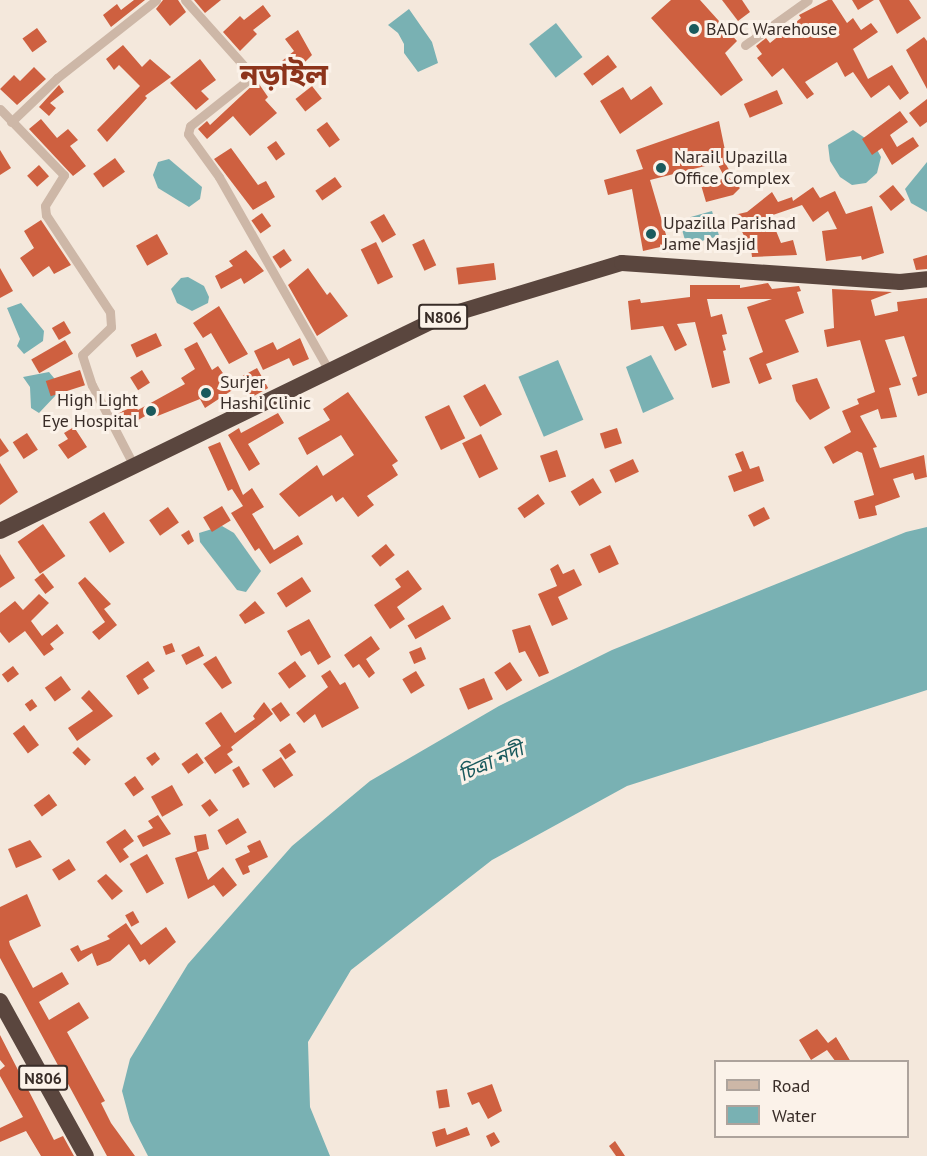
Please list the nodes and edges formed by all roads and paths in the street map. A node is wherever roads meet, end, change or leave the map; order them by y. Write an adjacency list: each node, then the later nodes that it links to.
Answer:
1 (156, 0): 6 (street)
2 (185, 0): 8 (street)
3 (808, 0): 4 (street)
4 (746, 45)
5 (0, 109): 6 (street)
6 (11, 122): 9 (street)
7 (927, 279): 8 (highway, N806)
8 (329, 371): 9 (highway, N806)
9 (133, 464): 10 (highway, N806)
10 (0, 531)
11 (0, 1000): 12 (highway, N806)
12 (86, 1156)

